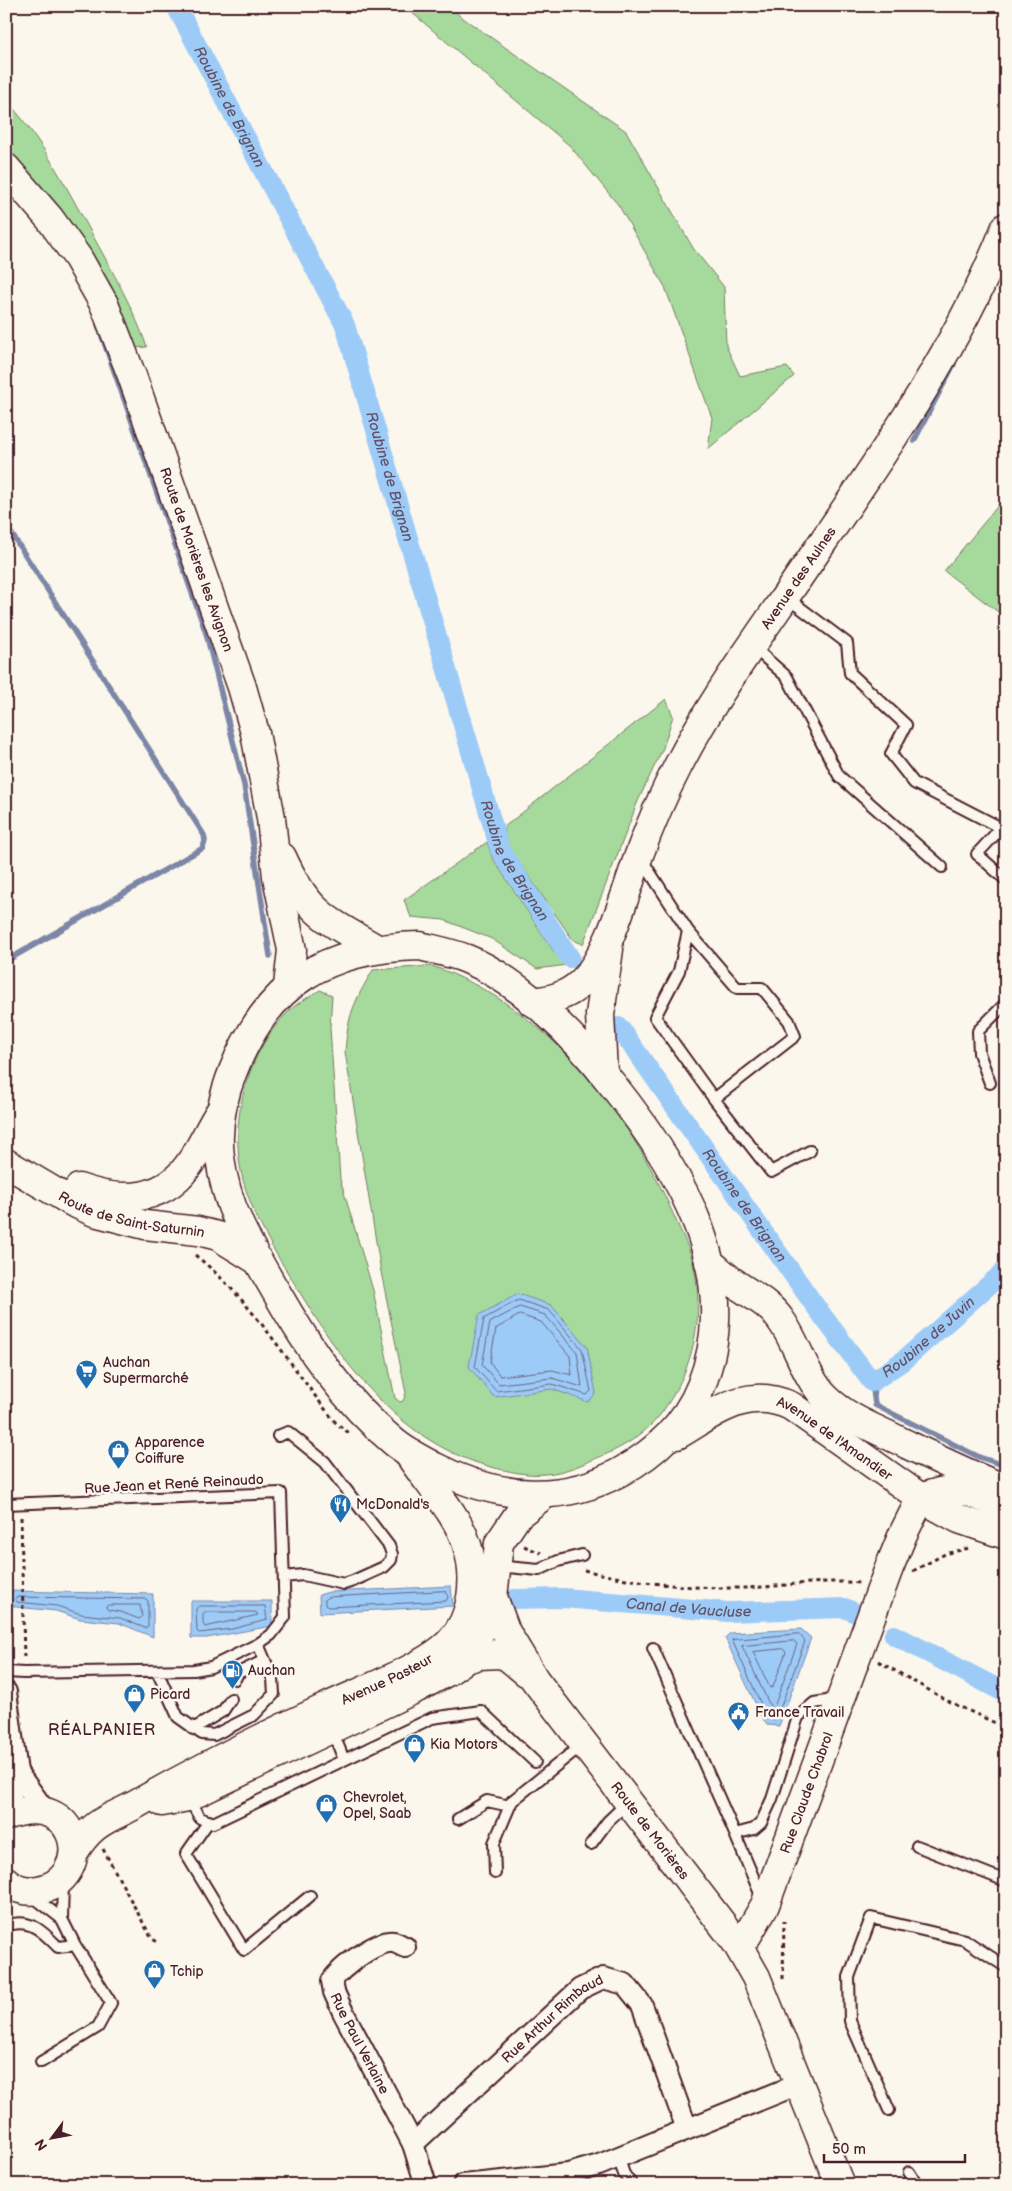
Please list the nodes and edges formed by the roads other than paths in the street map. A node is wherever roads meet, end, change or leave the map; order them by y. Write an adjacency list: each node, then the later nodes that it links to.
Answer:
1 (6, 168): 6 (main road, Route de Morières les Avignon)
2 (1006, 227): 3 (main road, Avenue des Aulnes)
3 (785, 596): 4 (main road, Avenue des Aulnes); 5 (lane)
4 (752, 645): 7 (main road, Avenue des Aulnes); 8 (lane)
5 (1003, 825): 9 (lane)
6 (274, 839): 12 (main road); 13 (main road, Route de Morières les Avignon)
7 (639, 855): 10 (lane); 11 (main road, Avenue des Aulnes)
8 (942, 867)
9 (1006, 880)
10 (688, 931): 18 (lane); 18 (lane)
11 (610, 936): 14 (main road, Avenue des Aulnes); 16 (main road, Avenue des Aulnes)
12 (377, 949): 13 (main road); 14 (main road)
13 (288, 986): 19 (main road)
14 (532, 1002): 16 (main road)
15 (1006, 1003): 17 (lane)
16 (603, 1072): 24 (main road)
17 (990, 1083)
18 (714, 1099): 21 (lane)
19 (220, 1110): 20 (main road, Route de Saint-Saturnin); 23 (main road)
20 (6, 1147)
21 (810, 1151)
22 (6, 1163): 23 (main road, Route de Saint-Saturnin)
23 (258, 1261): 27 (main road)
24 (709, 1262): 26 (main road); 28 (main road, Avenue de l'Amandier)
25 (278, 1436): 36 (lane)
26 (660, 1444): 29 (main road); 30 (main road, Avenue de l'Amandier)
27 (407, 1452): 29 (main road); 58 (main road, Avenue Pasteur)
28 (1006, 1488)
29 (544, 1495): 35 (main road, Route de Morières)
30 (921, 1498): 32 (main road); 33 (main road, Avenue de l'Amandier); 48 (main road, Rue Claude Chabrol)
31 (6, 1504): 36 (lane, Rue Jean et René Reinaudo)
32 (1006, 1508)
33 (1006, 1535)
34 (582, 1555): 35 (lane)
35 (495, 1566): 37 (main road, Route de Morières)
36 (284, 1577): 38 (lane, Rue Jean et René Reinaudo)
37 (493, 1597): 40 (main road, Avenue Pasteur); 45 (main road, Route de Morières)
38 (258, 1644): 41 (lane); 42 (lane, Rue Jean et René Reinaudo)
39 (653, 1648): 64 (lane)
40 (466, 1659): 45 (main road, Avenue Pasteur); 50 (main road, Avenue Pasteur)
41 (265, 1660): 44 (lane); 49 (lane)
42 (157, 1671): 43 (lane, Rue Jean et René Reinaudo); 49 (lane)
43 (6, 1672)
44 (235, 1679)
45 (534, 1680): 51 (main road, Route de Morières)
46 (6, 1692): 54 (street)
47 (231, 1698): 49 (lane)
48 (840, 1699): 64 (lane); 73 (main road, Rue Claude Chabrol)
49 (193, 1729)
50 (332, 1730): 52 (lane); 55 (main road, Avenue Pasteur)
51 (584, 1743): 56 (main road, Route de Morières); 57 (lane)
52 (344, 1760): 53 (lane); 62 (lane)
53 (535, 1762)
54 (17, 1772): 59 (street); 60 (street)
55 (188, 1797): 58 (main road, Avenue Pasteur); 62 (lane)
56 (629, 1801): 65 (lane); 76 (main road, Route de Morières)
57 (510, 1806): 61 (lane); 68 (lane)
58 (131, 1808): 63 (main road, Avenue Pasteur)
59 (52, 1815): 60 (main road, Avenue Pasteur); 63 (main road, Avenue Pasteur); 67 (main road)
60 (6, 1816)
61 (458, 1819)
62 (209, 1822): 72 (lane)
63 (96, 1824): 67 (main road, Avenue Pasteur)
64 (735, 1834): 73 (lane)
65 (591, 1844)
66 (917, 1846): 70 (lane)
67 (74, 1852): 69 (main road, Avenue Pasteur)
68 (496, 1873)
69 (63, 1877): 71 (main road); 74 (lane)
70 (1006, 1881)
71 (11, 1885): 74 (lane)
72 (310, 1896)
73 (765, 1905): 76 (main road, Rue Claude Chabrol)
74 (62, 1919): 77 (lane)
75 (13, 1924): 77 (lane)
76 (736, 1942): 81 (main road, Route de Morières)
77 (75, 1945): 80 (lane)
78 (405, 1947): 84 (street, Rue Paul Verlaine)
79 (1006, 1967): 82 (lane)
80 (41, 2062)
81 (799, 2084): 83 (street); 91 (main road, Route de Morières)
82 (889, 2110)
83 (687, 2129): 84 (street, Rue Arthur Rimbaud); 85 (street)
84 (413, 2144): 88 (street, Rue Paul Verlaine)
85 (618, 2157): 87 (street); 90 (lane)
86 (909, 2172): 92 (lane)
87 (536, 2181): 89 (street)
88 (426, 2185)
89 (463, 2185)
90 (632, 2185)
91 (840, 2185)
92 (917, 2185)

